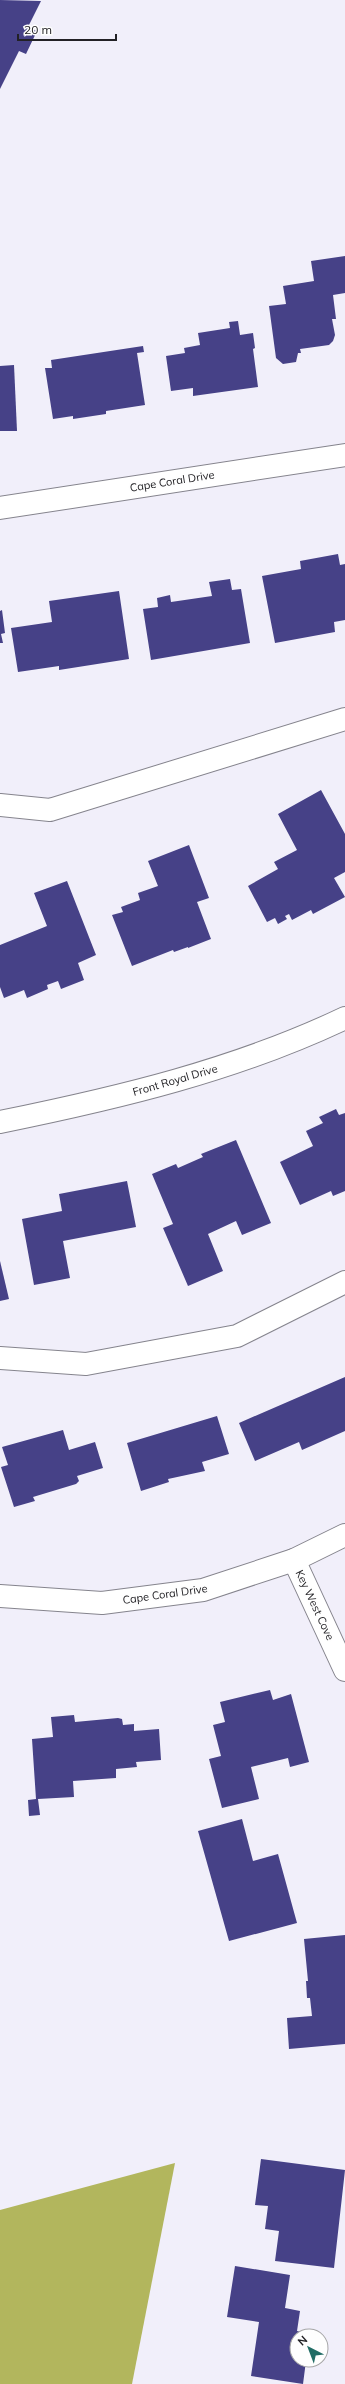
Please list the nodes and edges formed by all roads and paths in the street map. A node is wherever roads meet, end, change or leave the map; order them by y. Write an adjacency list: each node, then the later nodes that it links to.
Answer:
1 (345, 455): 2 (street, Cape Coral Drive)
2 (0, 508)
3 (345, 719): 4 (street)
4 (0, 805)
5 (345, 1018): 6 (street, Front Royal Drive)
6 (0, 1122)
7 (345, 1282): 8 (street)
8 (0, 1358)
9 (345, 1535): 10 (street, Cape Coral Drive)
10 (294, 1560): 11 (street, Cape Coral Drive); 12 (street, Key West Cove)
11 (0, 1596)
12 (345, 1670)

